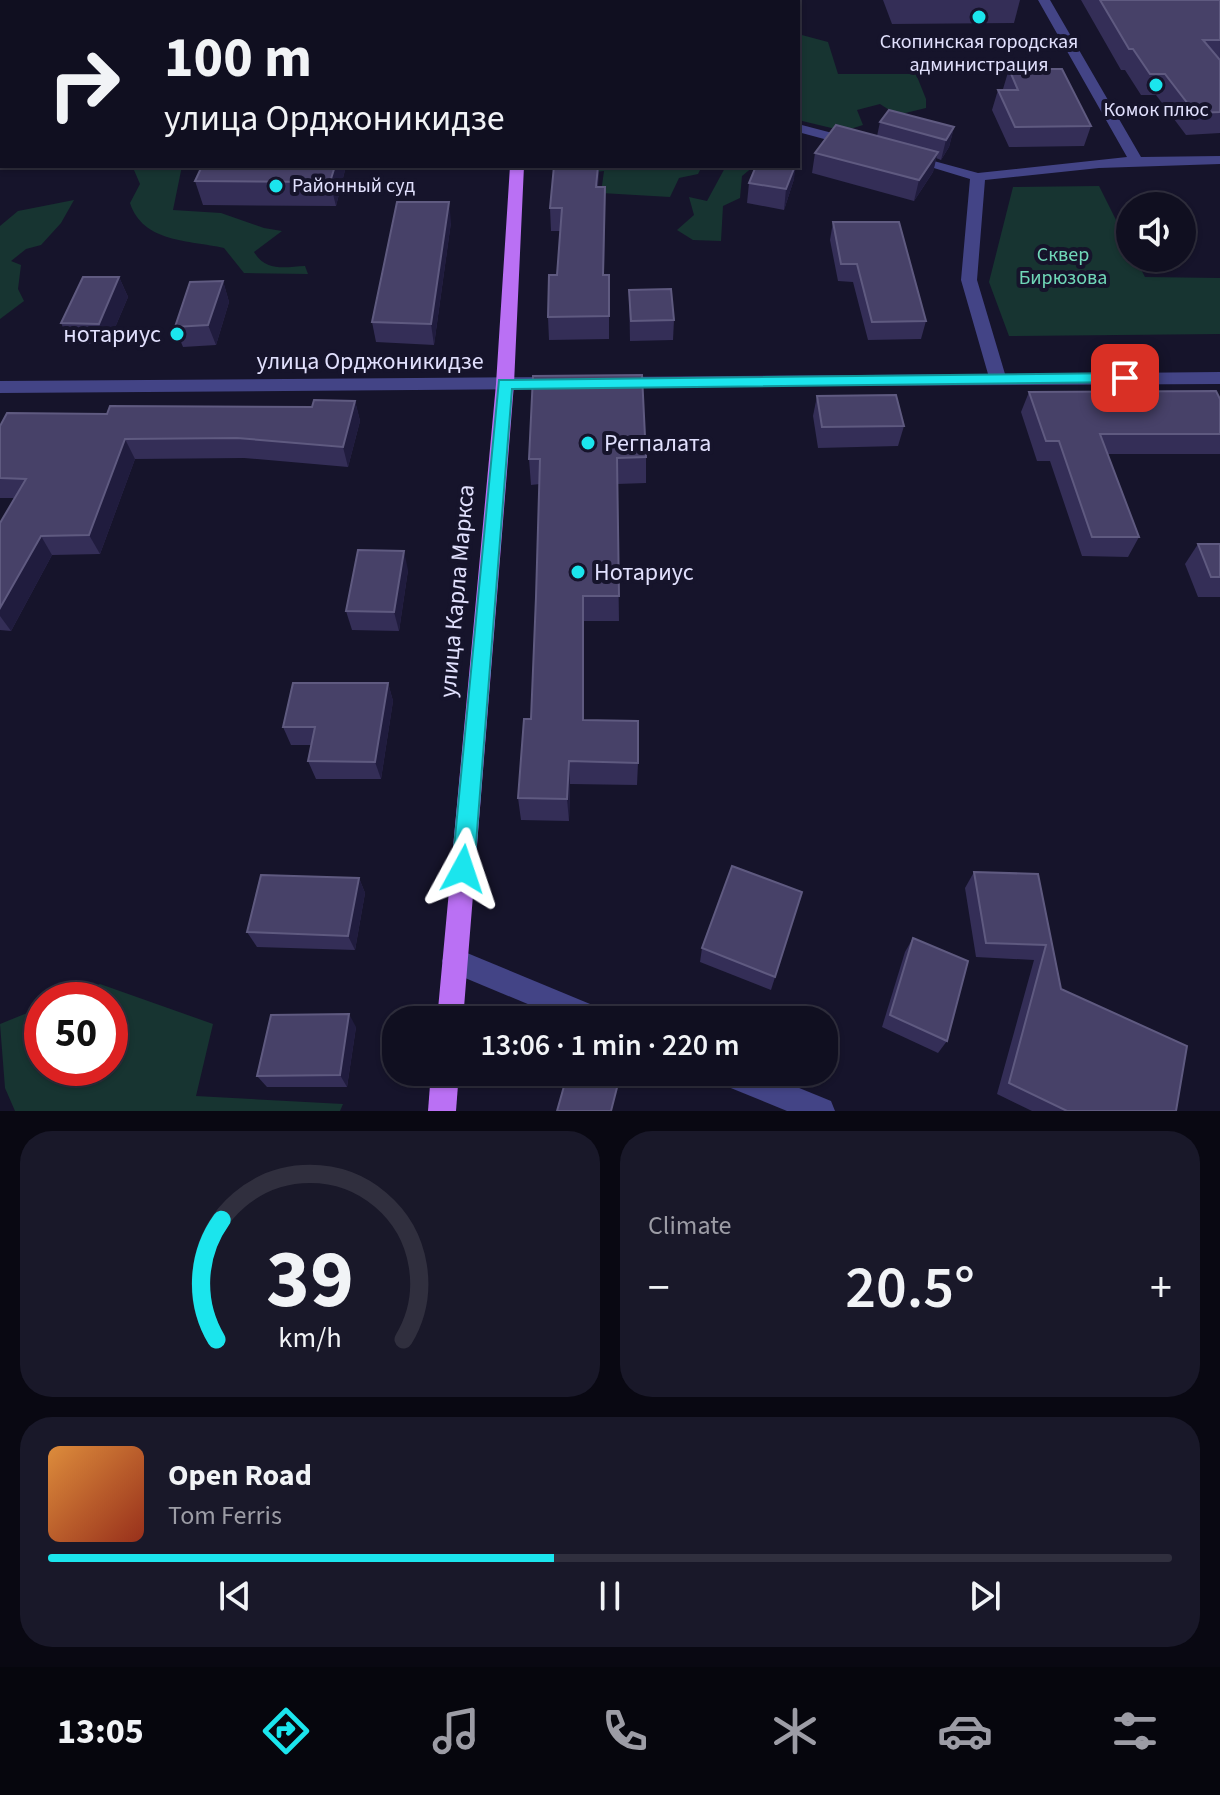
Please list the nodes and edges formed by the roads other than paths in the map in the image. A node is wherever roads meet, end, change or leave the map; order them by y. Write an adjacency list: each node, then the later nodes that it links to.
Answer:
1 (1044, 0): 3 (street)
2 (800, 129): 6 (street)
3 (1136, 160): 4 (street); 6 (street)
4 (1220, 160)
5 (517, 168): 9 (main road, улица Карла Маркса)
6 (978, 177): 8 (street)
7 (1220, 378): 8 (street, улица Орджоникидзе)
8 (998, 379): 9 (street, улица Орджоникидзе)
9 (505, 384): 10 (street, улица Орджоникидзе); 11 (main road, улица Карла Маркса)
10 (0, 387)
11 (455, 961): 12 (main road, улица Карла Маркса); 13 (street)
12 (451, 1006)
13 (564, 1006)
14 (444, 1086): 16 (main road)
15 (760, 1086): 17 (street)
16 (442, 1111)
17 (821, 1111)

